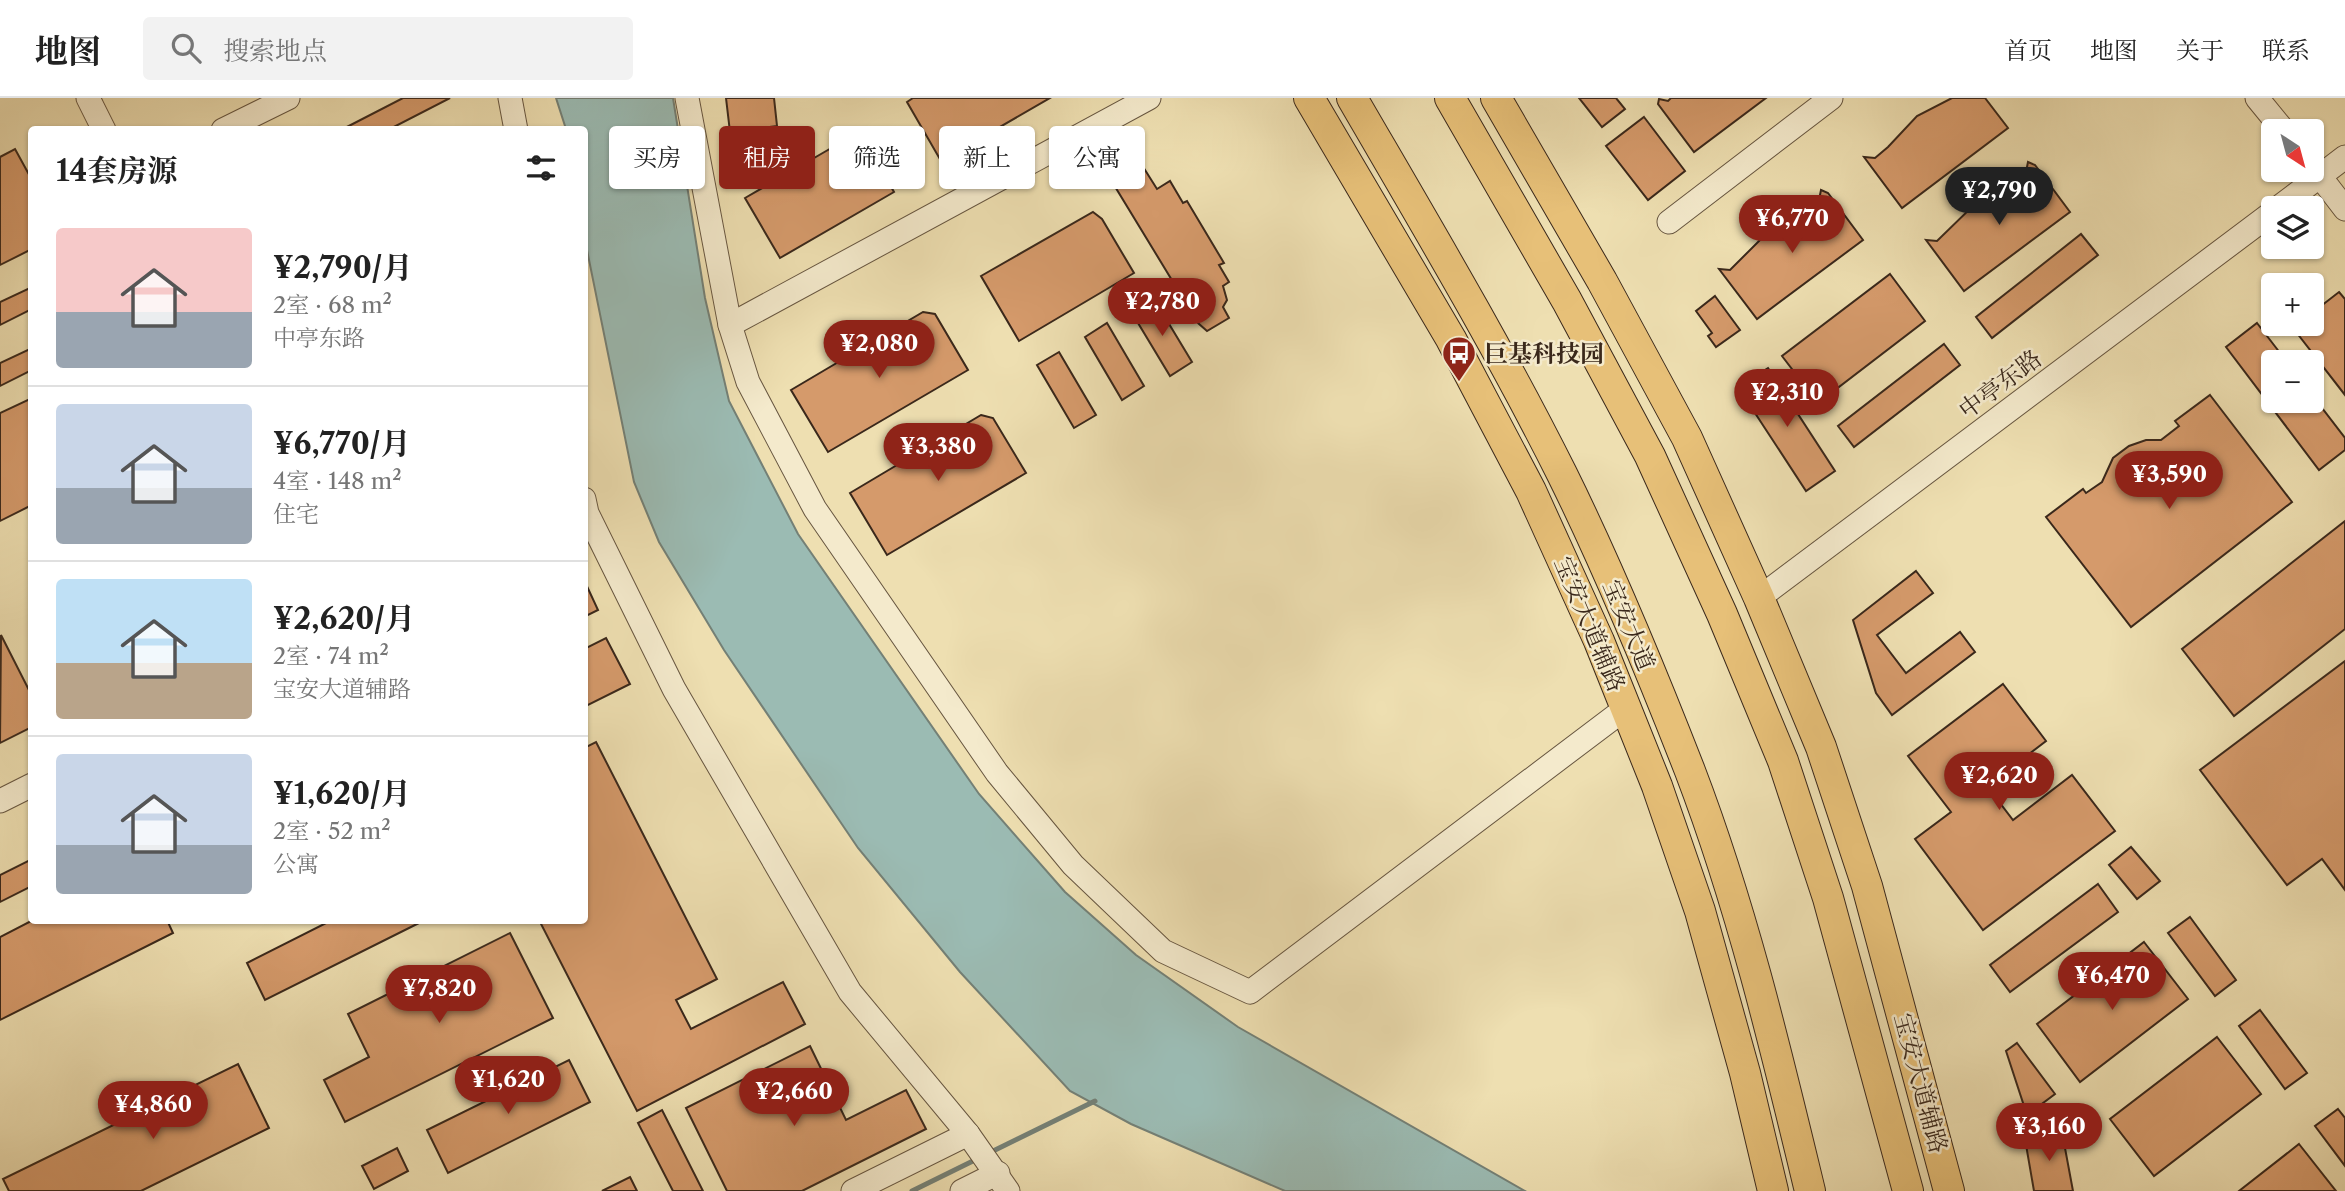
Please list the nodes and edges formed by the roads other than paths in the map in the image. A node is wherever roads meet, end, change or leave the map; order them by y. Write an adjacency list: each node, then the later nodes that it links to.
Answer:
1 (88, 98): 13 (street)
2 (288, 98): 14 (street)
3 (510, 98): 15 (street)
4 (687, 98): 26 (street)
5 (1149, 98): 26 (street)
6 (1309, 98): 29 (main road, 宝安大道辅路)
7 (1352, 98): 25 (main road, 宝安大道)
8 (1450, 98): 27 (main road)
9 (1496, 98): 18 (main road, 宝安大道辅路)
10 (1831, 98): 24 (street)
11 (2257, 98): 12 (street)
12 (2274, 119)
13 (102, 126)
14 (231, 126)
15 (515, 126)
16 (2345, 157): 17 (street)
17 (2324, 168)
18 (1539, 173): 27 (main road); 30 (main road, 宝安大道辅路)
19 (2305, 182): 21 (street)
20 (2324, 182): 22 (street)
21 (2291, 196)
22 (2345, 209)
23 (2261, 221): 30 (street, 中亭东路)
24 (1669, 222)
25 (1482, 321): 29 (main road); 41 (main road, 宝安大道)
26 (730, 325): 31 (street)
27 (1607, 375): 35 (main road)
28 (588, 515): 36 (street)
29 (1548, 529): 31 (main road, 宝安大道辅路)
30 (1759, 598): 34 (main road, 宝安大道辅路)
31 (1626, 708): 40 (main road, 宝安大道辅路)
32 (28, 787): 33 (street)
33 (0, 801)
34 (1844, 816): 35 (main road); 43 (main road, 宝安大道辅路)
35 (1867, 1037): 42 (main road)
36 (972, 1139): 37 (street); 38 (street)
37 (999, 1177): 39 (street)
38 (853, 1191)
39 (962, 1191)
40 (1773, 1191)
41 (1810, 1191)
42 (1908, 1191)
43 (1949, 1191)

